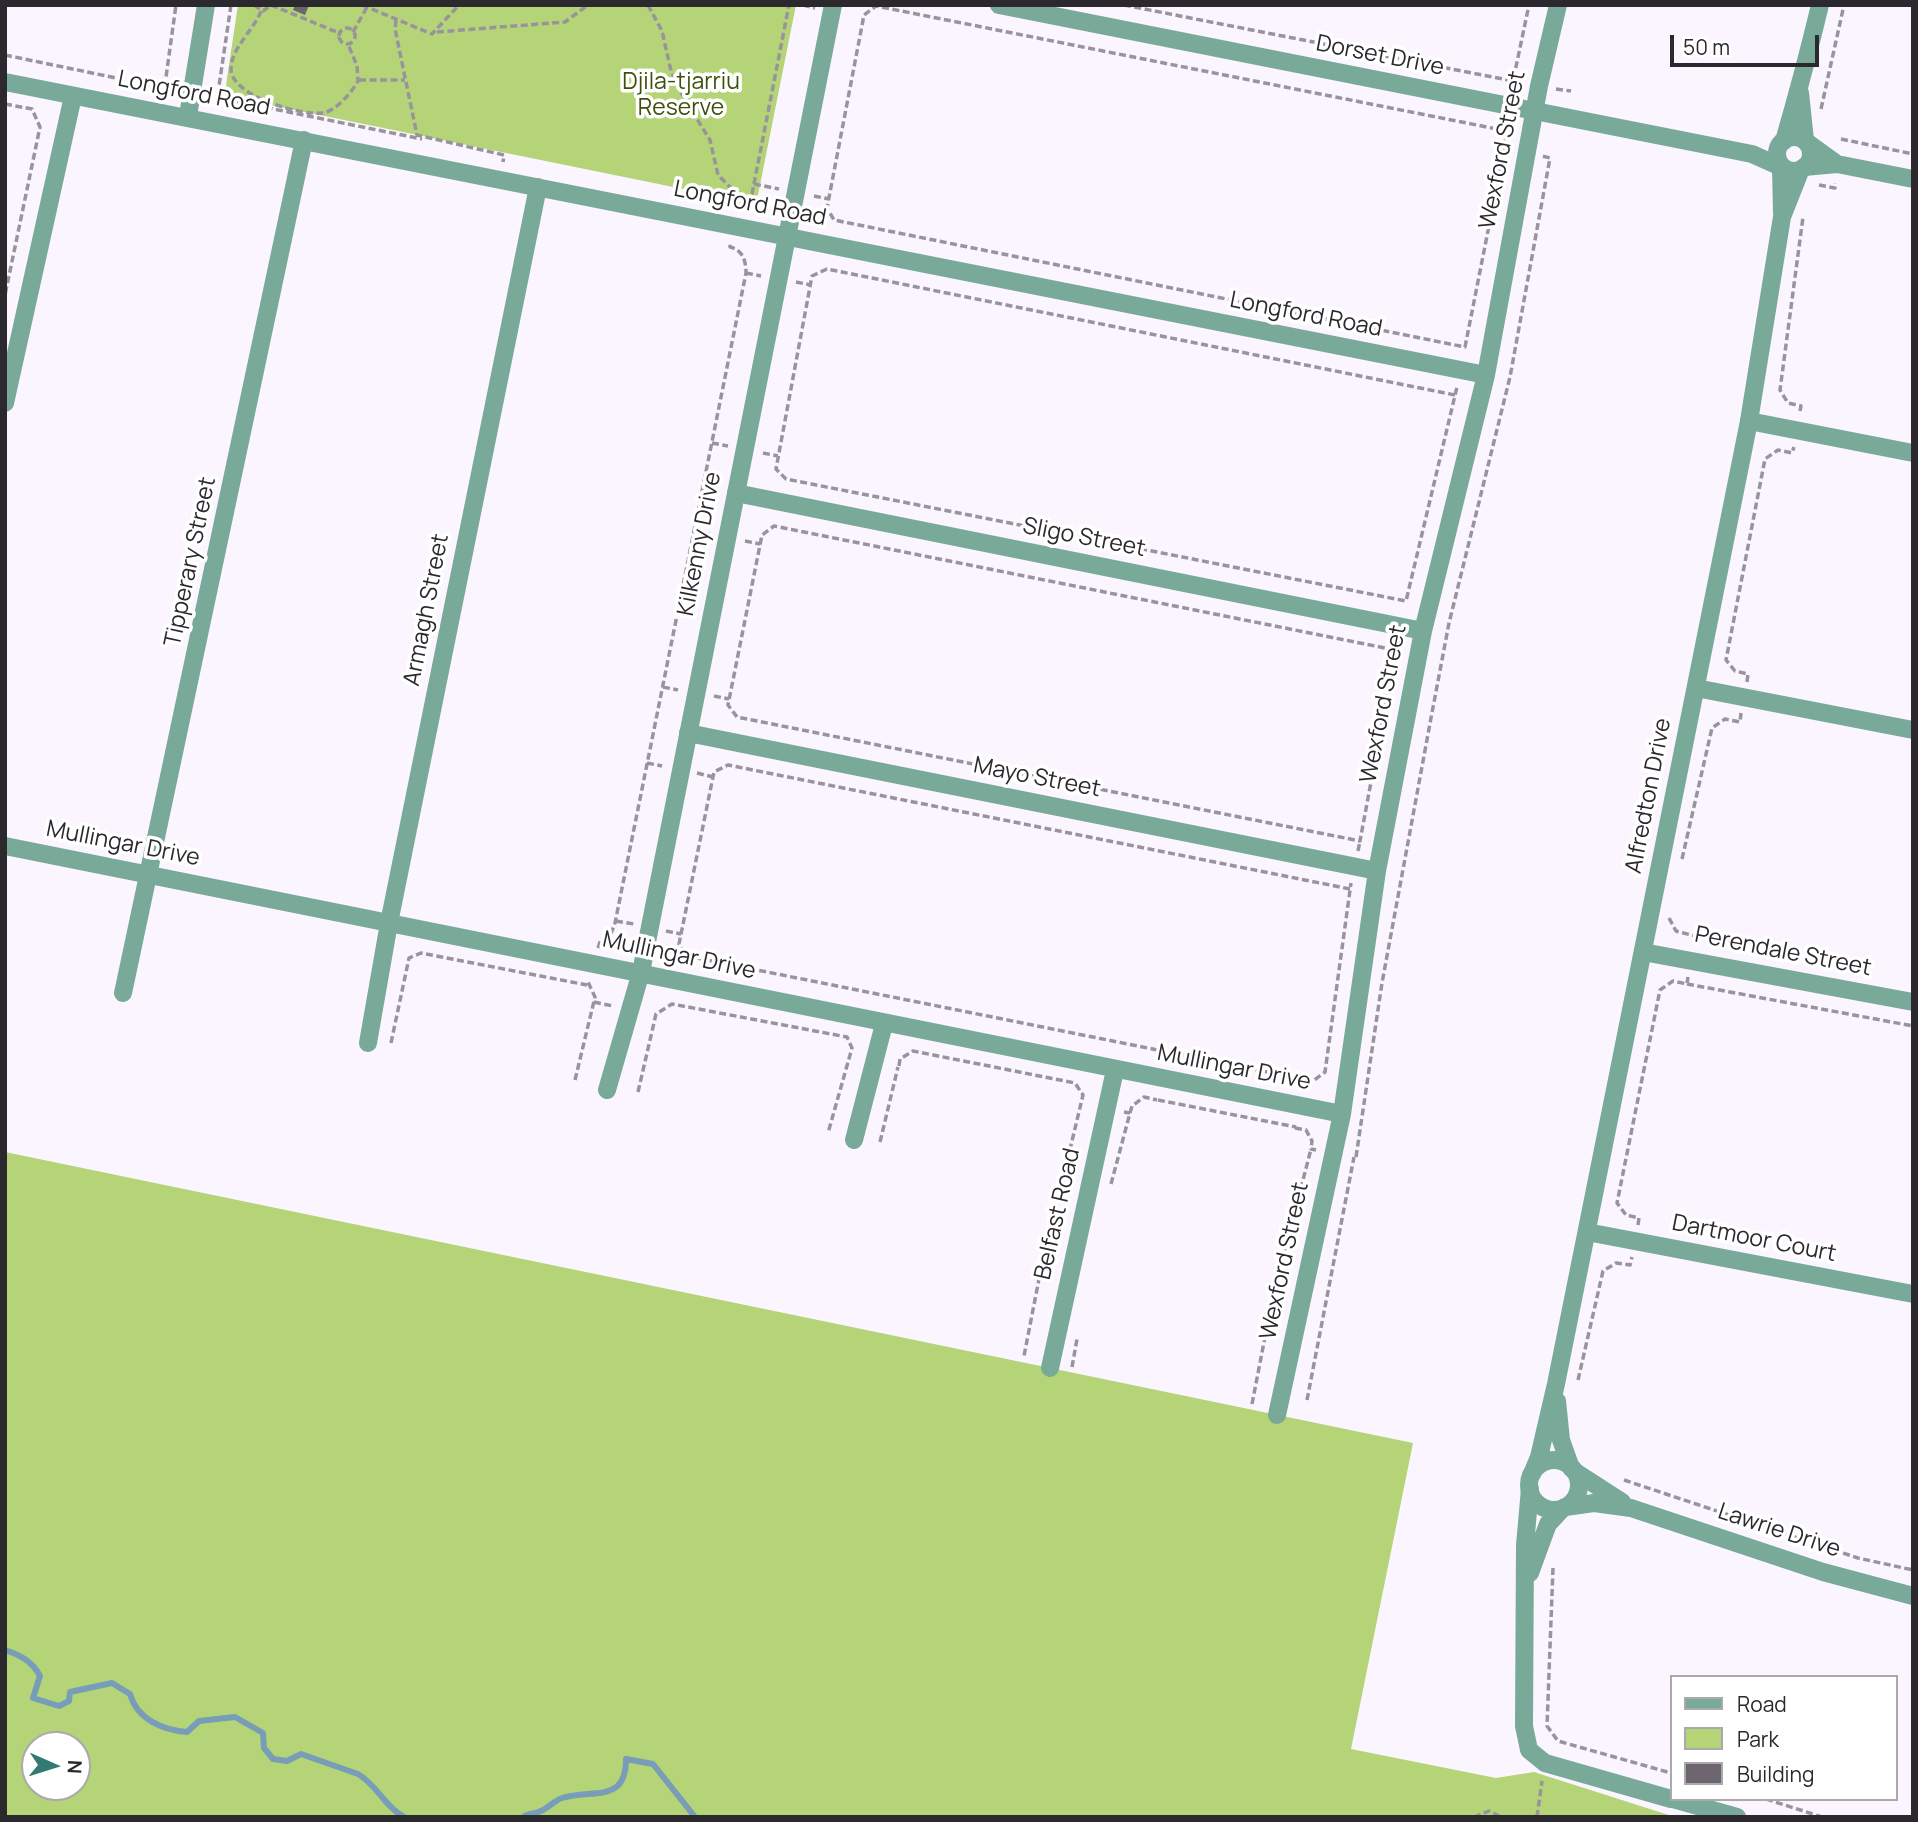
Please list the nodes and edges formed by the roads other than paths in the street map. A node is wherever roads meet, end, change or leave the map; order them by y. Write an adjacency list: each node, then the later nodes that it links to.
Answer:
1 (206, 5): 10 (street)
2 (833, 5): 21 (street, Kilkenny Drive)
3 (999, 5): 9 (street, Dorset Drive)
4 (1558, 5): 9 (street, Wexford Street)
5 (1820, 5): 7 (street)
6 (5, 82): 8 (street, Longford Road)
7 (1800, 93): 12 (street); 13 (street)
8 (73, 96): 10 (street, Longford Road); 22 (street)
9 (1534, 112): 14 (street, Dorset Drive); 23 (street, Wexford Street)
10 (188, 117): 11 (street, Longford Road)
11 (304, 140): 19 (street, Longford Road); 34 (street, Tipperary Street)
12 (1783, 142): 13 (street); 14 (street); 16 (street)
13 (1807, 142): 15 (street); 17 (street)
14 (1752, 154): 16 (street, Dorset Drive)
15 (1837, 164): 17 (street); 18 (street)
16 (1780, 167): 17 (street); 20 (street, Alfredton Drive)
17 (1803, 168): 20 (street, Alfredton Drive)
18 (1913, 179)
19 (538, 187): 21 (street, Longford Road); 35 (street, Armagh Street)
20 (1782, 217): 25 (street, Alfredton Drive)
21 (787, 237): 23 (street, Longford Road); 27 (street, Kilkenny Drive)
22 (12, 333): 24 (street)
23 (1486, 375): 28 (street, Wexford Street)
24 (5, 403)
25 (1749, 421): 26 (street); 29 (street, Alfredton Drive)
26 (1913, 453)
27 (736, 493): 28 (street, Sligo Street); 31 (street, Kilkenny Drive)
28 (1423, 631): 33 (street, Wexford Street)
29 (1696, 688): 30 (street); 36 (street, Alfredton Drive)
30 (1913, 730)
31 (688, 733): 33 (street, Mayo Street); 37 (street, Kilkenny Drive)
32 (5, 846): 34 (street, Mullingar Drive)
33 (1377, 871): 44 (street, Wexford Street)
34 (150, 874): 35 (street, Mullingar Drive); 38 (street, Tipperary Street)
35 (389, 923): 37 (street, Mullingar Drive); 41 (street, Armagh Street)
36 (1643, 952): 39 (street, Perendale Street); 46 (street, Alfredton Drive)
37 (641, 972): 40 (street, Mullingar Drive); 43 (street, Kilkenny Drive)
38 (123, 993)
39 (1913, 1002)
40 (884, 1024): 42 (street, Mullingar Drive); 45 (street)
41 (368, 1043)
42 (1115, 1070): 44 (street, Mullingar Drive); 48 (street, Belfast Road)
43 (607, 1090)
44 (1342, 1114): 50 (street, Wexford Street)
45 (854, 1140)
46 (1587, 1232): 47 (street, Dartmoor Court); 49 (street, Alfredton Drive)
47 (1913, 1294)
48 (1050, 1368)
49 (1556, 1384): 51 (street, Alfredton Drive); 52 (street, Alfredton Drive)
50 (1277, 1415)
51 (1573, 1469): 52 (street); 53 (street); 54 (street, Lawrie Drive)
52 (1531, 1482): 53 (street); 55 (street, Alfredton Drive)
53 (1563, 1508): 54 (street, Lawrie Drive); 55 (street)
54 (1631, 1508): 56 (street, Lawrie Drive)
55 (1527, 1580): 57 (street, Alfredton Drive)
56 (1913, 1596)
57 (1670, 1798)
58 (1679, 1801): 59 (street)
59 (1737, 1817)

